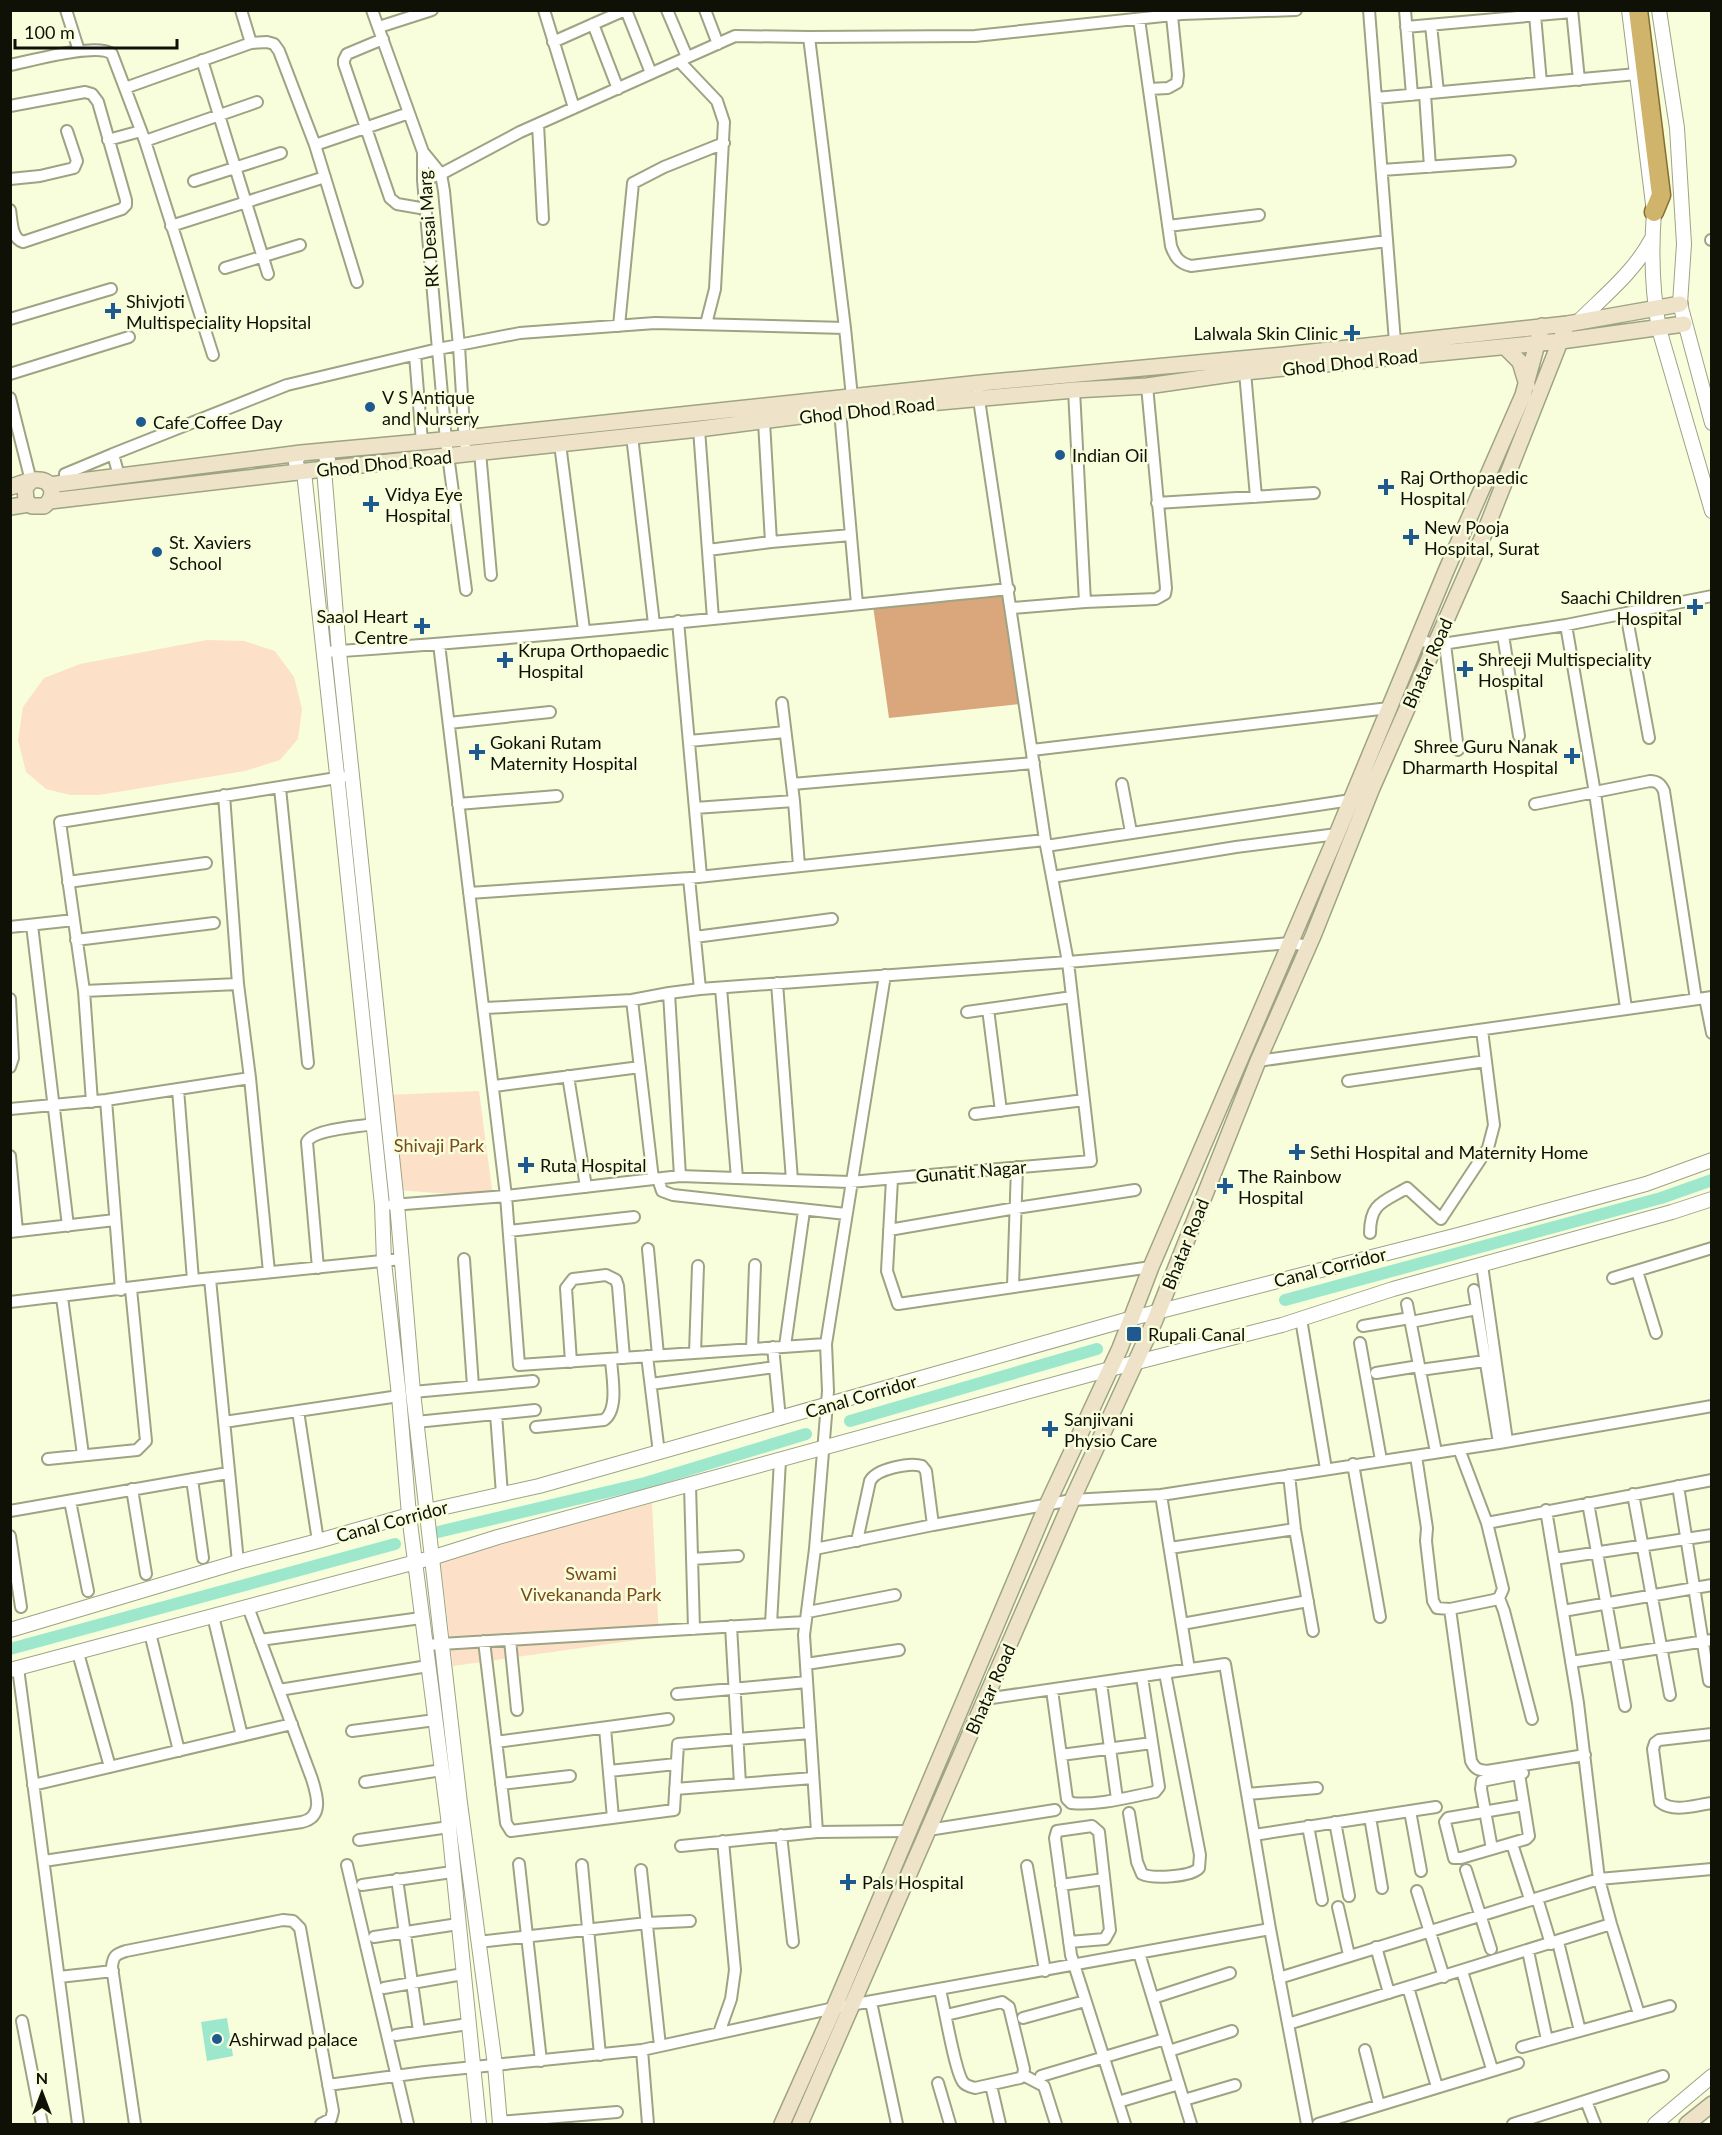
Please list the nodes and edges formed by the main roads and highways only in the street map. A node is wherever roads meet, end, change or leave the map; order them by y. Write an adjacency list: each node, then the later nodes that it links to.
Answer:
1 (1638, 10): 2 (highway)
2 (1657, 203)
3 (1680, 304): 4 (main road)
4 (1573, 322): 6 (main road); 8 (main road, Bhatar Road)
5 (1684, 324): 7 (main road, Ghod Dhod Road)
6 (1542, 326): 9 (main road); 13 (main road)
7 (1601, 336): 8 (main road, Ghod Dhod Road); 11 (main road)
8 (1562, 341): 9 (main road, Ghod Dhod Road); 11 (main road, Bhatar Road)
9 (1539, 343): 10 (main road, Ghod Dhod Road); 12 (main road)
10 (1505, 347): 12 (main road); 13 (main road, Ghod Dhod Road)
11 (1543, 381): 24 (main road, Bhatar Road)
12 (1527, 386): 23 (main road)
13 (978, 392): 15 (main road, Ghod Dhod Road); 15 (main road)
14 (446, 448): 15 (main road); 17 (main road); 19 (main road, Ghod Dhod Road)
15 (470, 448)
16 (31, 481): 17 (main road); 18 (main road); 20 (main road)
17 (49, 485): 19 (main road)
18 (10, 488)
19 (50, 501): 20 (main road, Ghod Dhod Road)
20 (29, 504): 21 (main road, Ghod Dhod Road)
21 (10, 507)
22 (1712, 2104): 25 (main road)
23 (782, 2124)
24 (800, 2124)
25 (1687, 2124)

